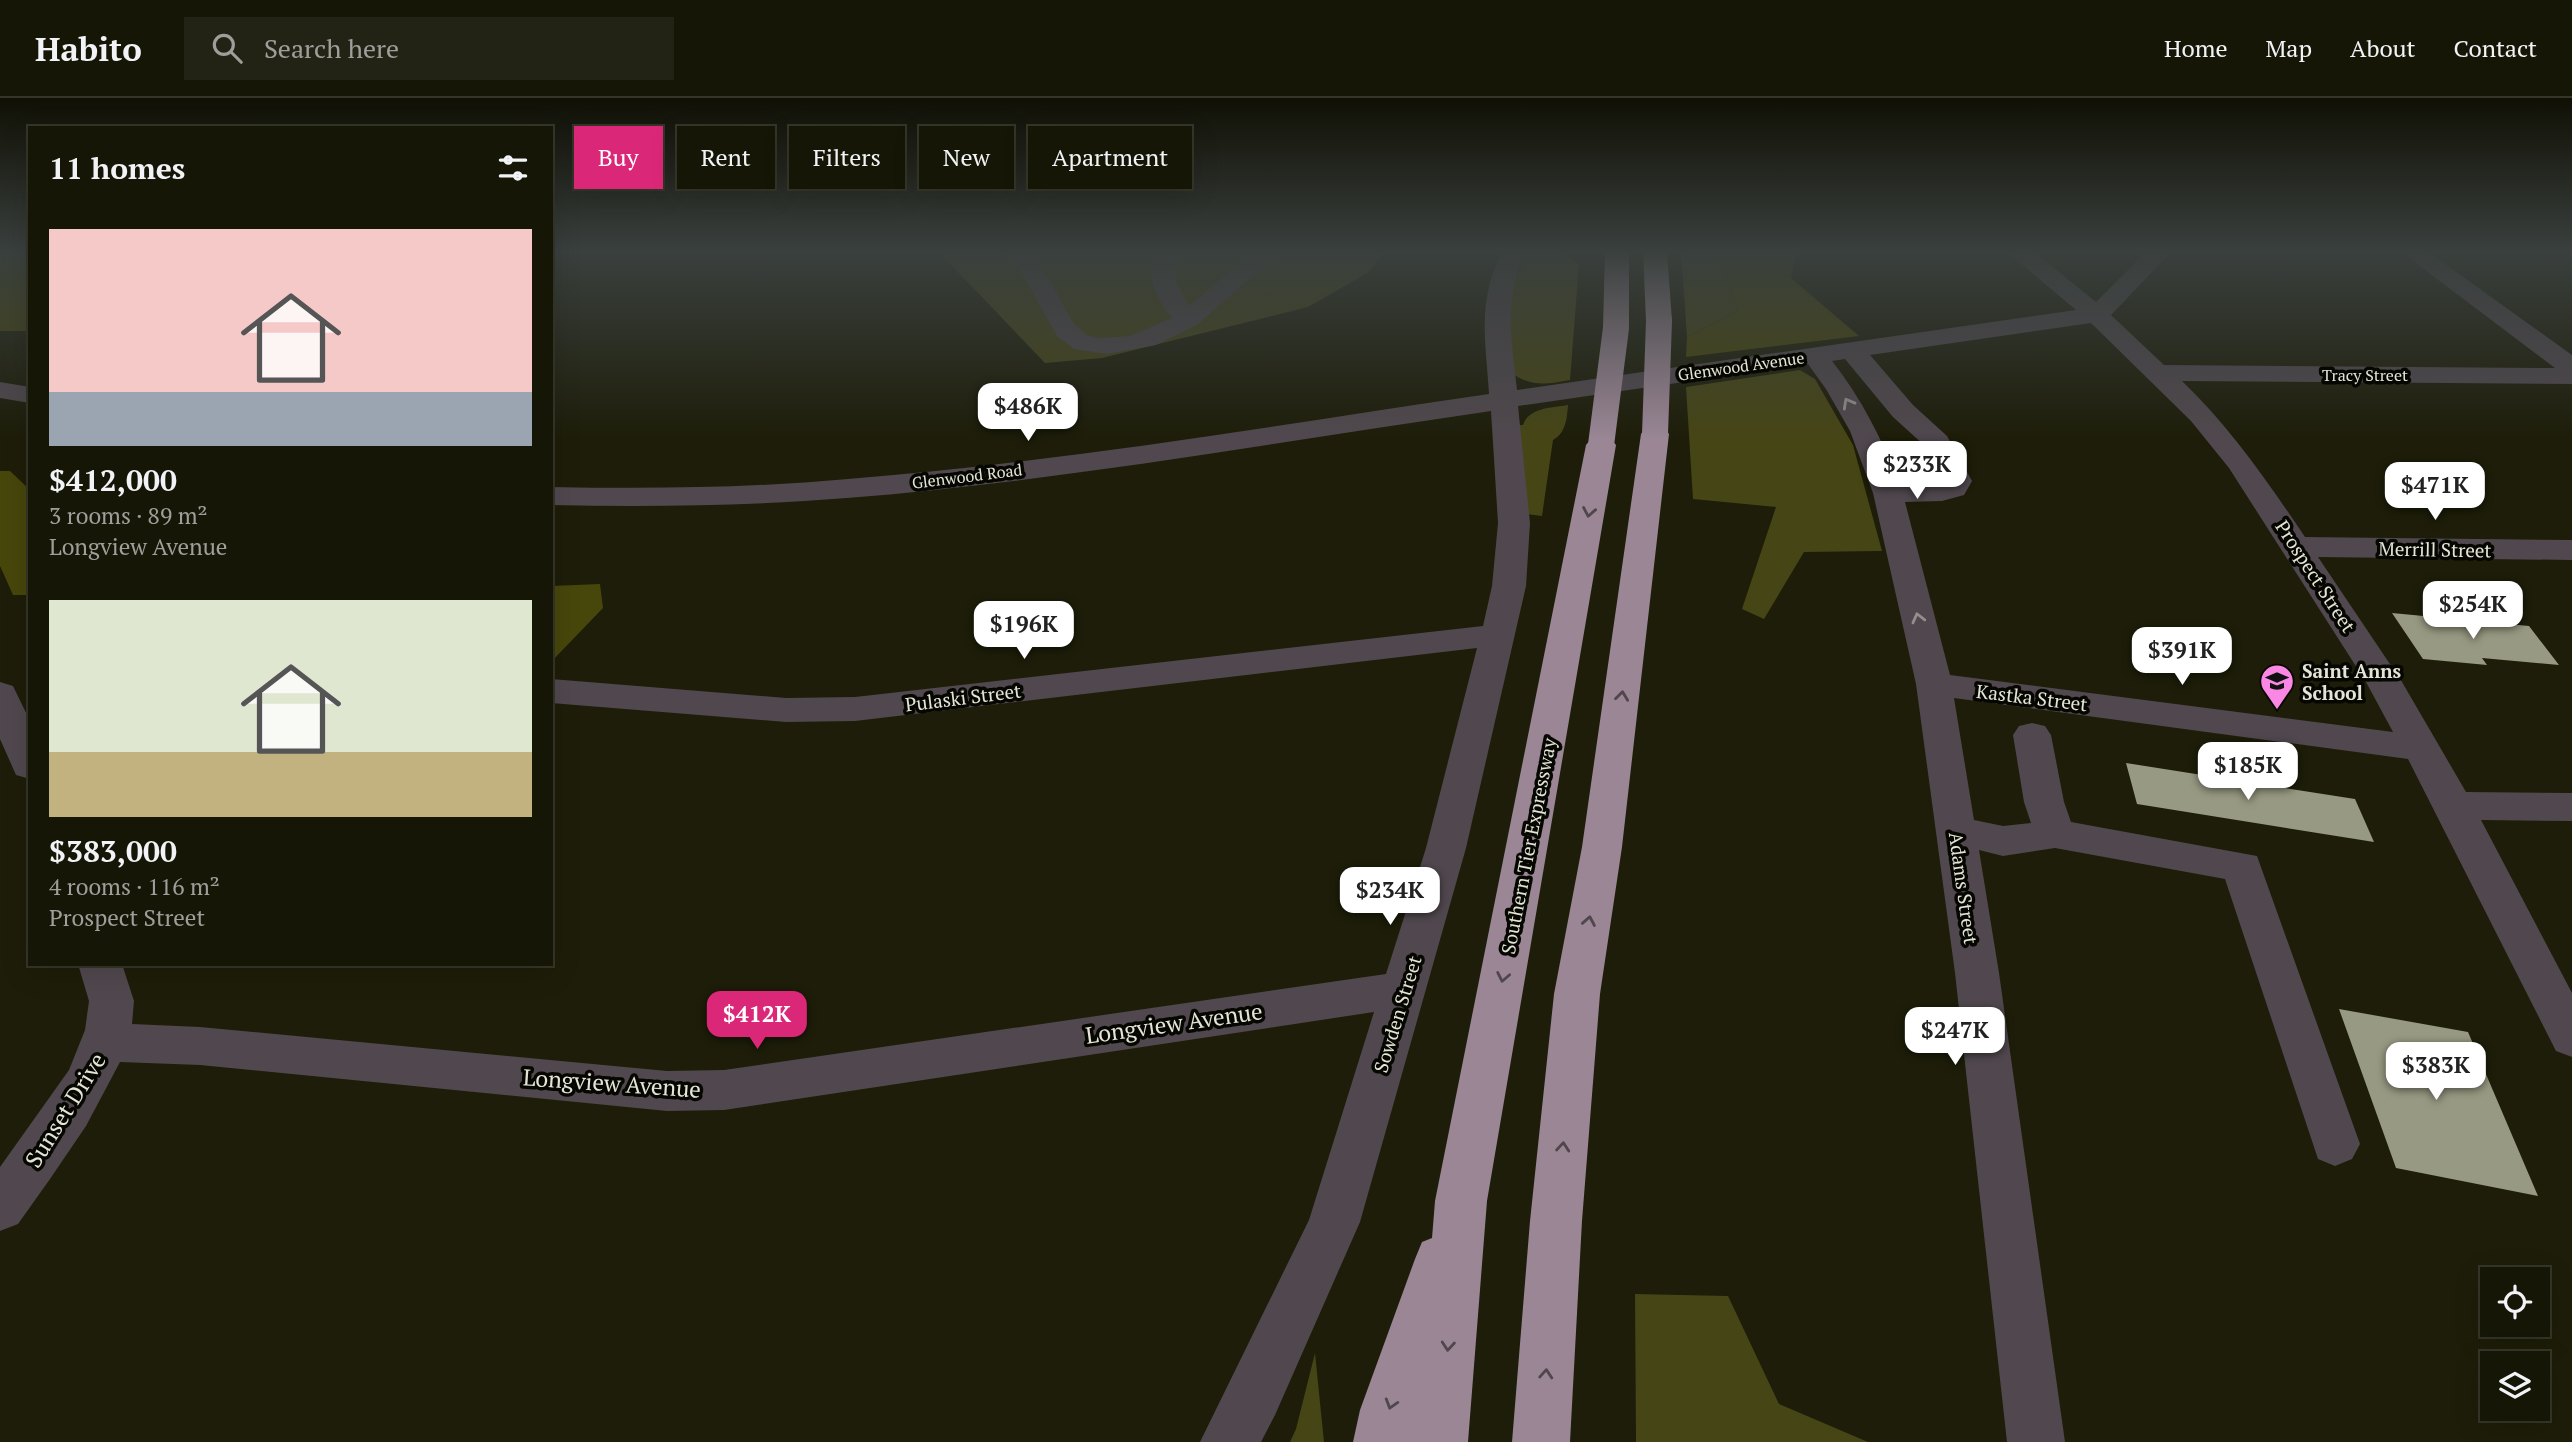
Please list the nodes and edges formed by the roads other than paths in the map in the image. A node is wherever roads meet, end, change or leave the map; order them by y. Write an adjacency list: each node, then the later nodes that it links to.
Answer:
1 (1056, 314): 9 (street)
2 (1182, 314): 9 (street)
3 (1195, 314): 9 (street)
4 (1496, 314): 15 (street, Sowden Street)
5 (1616, 314): 36 (highway, Southern Tier Expressway, one-way to 36, bridge)
6 (1659, 314): 41 (highway, one-way to 6, bridge)
7 (2498, 314): 12 (street)
8 (2097, 315): 10 (street, Glenwood Avenue); 13 (street, Prospect Street)
9 (1188, 320)
10 (1852, 351): 11 (street, Glenwood Avenue); 16 (street)
11 (1815, 356): 15 (street, Glenwood Avenue); 16 (street, Adams Street, one-way to 11)
12 (2572, 368)
13 (2157, 373): 14 (street, Tracy Street); 18 (street, Prospect Street)
14 (2572, 376)
15 (1505, 400): 17 (street, Glenwood Road); 20 (street, Sowden Street)
16 (1888, 493): 21 (street, Adams Street, one-way to 16)
17 (553, 496)
18 (2297, 547): 19 (street, Merrill Street); 25 (street, Prospect Street)
19 (2572, 550)
20 (1498, 635): 22 (street, Pulaski Street); 32 (street, Sowden Street)
21 (1934, 684): 25 (street, Kastka Street); 29 (street, Adams Street)
22 (553, 691)
23 (0, 694): 26 (street)
24 (2032, 735): 30 (street)
25 (2422, 748): 27 (street, Prospect Street)
26 (27, 751)
27 (2454, 806): 28 (street); 33 (street, Prospect Street)
28 (2572, 807)
29 (1956, 831): 30 (street); 42 (street, Adams Street)
30 (2055, 834): 35 (street)
31 (101, 966): 34 (street, Sunset Drive)
32 (1405, 989): 34 (street, Longview Avenue); 38 (street, Sowden Street)
33 (2572, 1038)
34 (107, 1042): 37 (street, Sunset Drive)
35 (2335, 1144)
36 (1461, 1201): 39 (highway, one-way to 39); 40 (highway, Southern Tier Expressway, one-way to 40)
37 (0, 1208)
38 (1229, 1442)
39 (1382, 1442)
40 (1439, 1442)
41 (1541, 1442)
42 (2036, 1442)

